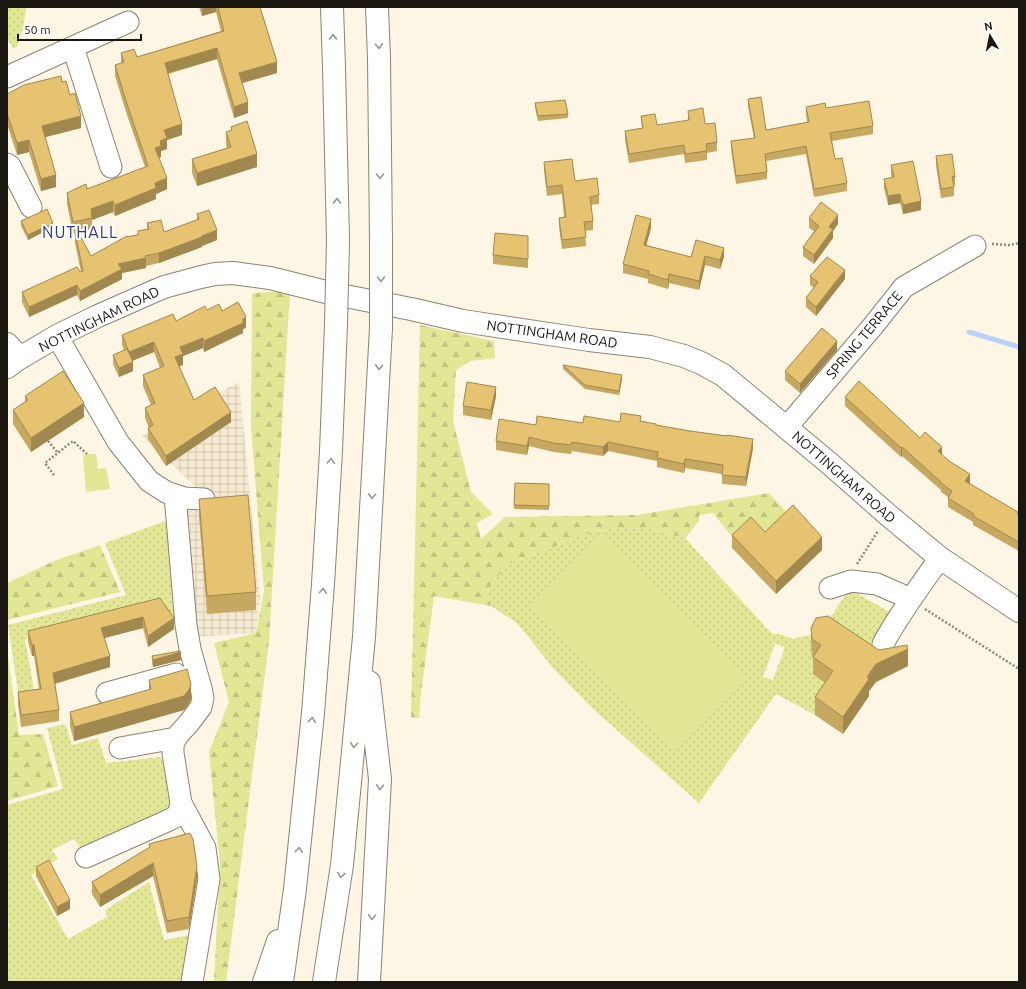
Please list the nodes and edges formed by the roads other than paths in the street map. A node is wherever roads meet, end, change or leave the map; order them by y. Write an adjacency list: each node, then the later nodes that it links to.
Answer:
1 (332, 7): 27 (main road, one-way to 1, bridge)
2 (377, 7): 19 (main road, one-way to 19, bridge)
3 (128, 22): 4 (street)
4 (73, 47): 5 (street); 7 (street)
5 (7, 77)
6 (7, 164): 8 (street)
7 (110, 167)
8 (31, 208)
9 (975, 246): 12 (street, SPRING TERRACE)
10 (57, 336): 11 (main road, NOTTINGHAM ROAD); 12 (main road, NOTTINGHAM ROAD); 13 (street)
11 (11, 357)
12 (786, 428): 15 (main road, NOTTINGHAM ROAD)
13 (175, 495): 14 (street); 21 (street)
14 (204, 499)
15 (940, 558): 17 (street); 18 (main road, NOTTINGHAM ROAD)
16 (830, 588): 17 (street)
17 (911, 599): 20 (street)
18 (1019, 611)
19 (364, 637): 31 (main road, one-way to 31); 32 (main road, one-way to 32)
20 (883, 644)
21 (196, 668): 22 (street); 23 (street)
22 (107, 693)
23 (176, 738): 24 (street); 25 (street)
24 (120, 748)
25 (181, 803): 26 (street); 28 (street)
26 (86, 857)
27 (295, 889): 29 (main road); 30 (main road)
28 (192, 982)
29 (264, 982)
30 (282, 982)
31 (324, 982)
32 (369, 982)

